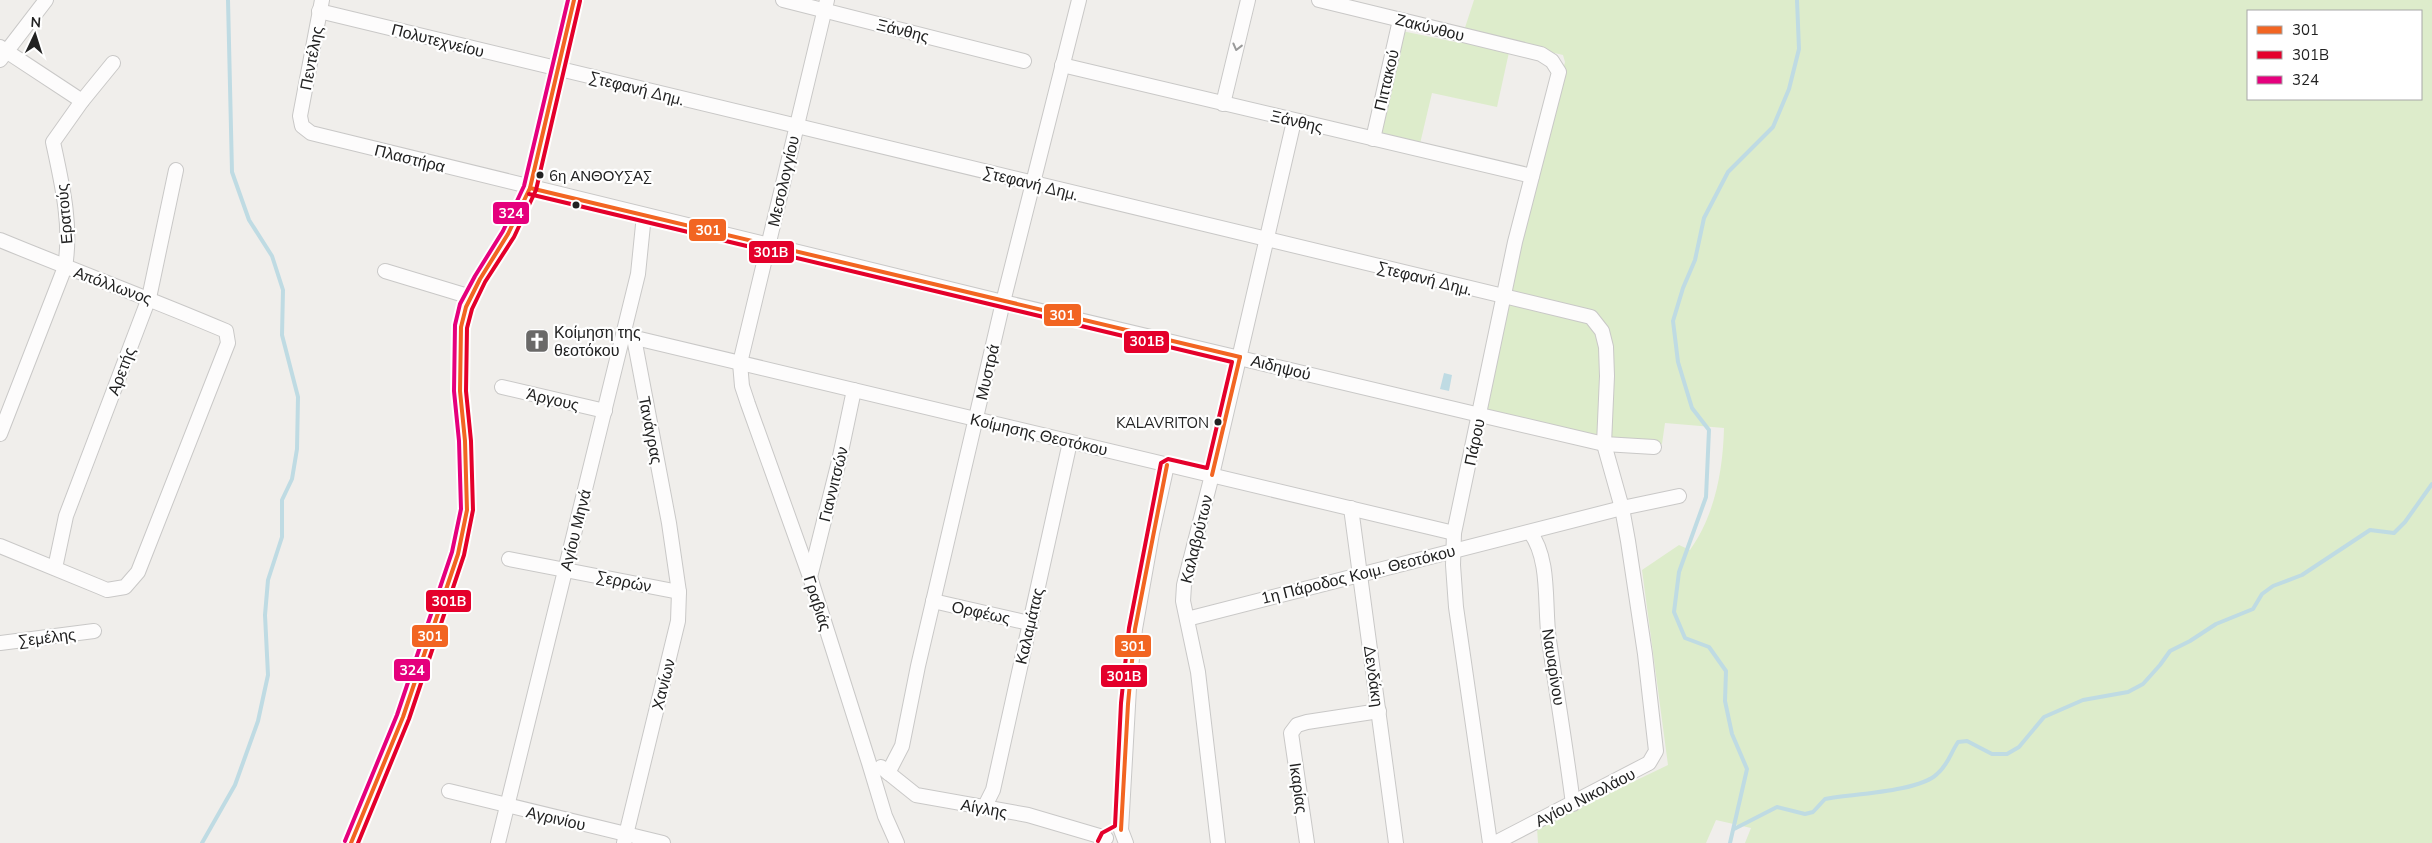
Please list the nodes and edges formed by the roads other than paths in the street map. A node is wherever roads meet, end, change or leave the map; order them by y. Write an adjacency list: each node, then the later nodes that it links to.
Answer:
1 (46, 0): 10 (street)
2 (574, 0): 15 (street)
3 (783, 0): 7 (street, Ξάνθης)
4 (1079, 0): 14 (street, Μυστρά)
5 (1248, 0): 17 (street, one-way to 17)
6 (1319, 0): 9 (street, Ζακύνθου)
7 (826, 5): 12 (street, Ξάνθης); 20 (street, Μεσολογγίου)
8 (321, 6): 15 (street, Πολυτεχνείου); 18 (street, Πεντέλης)
9 (1400, 20): 11 (street, Ζακύνθου); 21 (street, Πιττακού)
10 (2, 53): 16 (street)
11 (1541, 54): 23 (street, Πάρου)
12 (1024, 60)
13 (113, 63): 16 (street, Ερατούς)
14 (1062, 65): 17 (street, Ξάνθης); 24 (street, Μυστρά)
15 (558, 69): 20 (street, Στεφανή Δημ.); 25 (street)
16 (82, 100): 30 (street, Ερατούς)
17 (1223, 104): 19 (street, Ξάνθης)
18 (300, 116): 25 (street, Πλαστήρα)
19 (1294, 121): 21 (street, Ξάνθης); 28 (street, Καλαβρύτων)
20 (796, 126): 24 (street, Στεφανή Δημ.); 29 (street, Μεσολογγίου)
21 (1373, 139): 23 (street, Ξάνθης)
22 (176, 170): 34 (street, Αρετής)
23 (1532, 176): 33 (street, Πάρου)
24 (1033, 183): 28 (street, Στεφανή Δημ.); 35 (street, Μυστρά)
25 (530, 188): 26 (street, Αιδηψού); 32 (street)
26 (644, 215): 29 (street, Αιδηψού); 36 (street, Αγίου Μηνά)
27 (0, 240): 30 (street, Απόλλωνος)
28 (1267, 240): 33 (street, Στεφανή Δημ.); 37 (street, Καλαβρύτων)
29 (768, 245): 35 (street, Αιδηψού); 38 (street, Μεσολογγίου)
30 (65, 267): 34 (street, Απόλλωνος); 44 (street, Ερατούς)
31 (384, 271): 32 (street)
32 (471, 297): 80 (street)
33 (1504, 297): 42 (street, Πάρου); 46 (street, Στεφανή Δημ.)
34 (149, 298): 59 (street, Αρετής); 59 (street, Απόλλωνος)
35 (1003, 302): 37 (street, Αιδηψού); 43 (street, Μυστρά)
36 (628, 336): 38 (street, Κοίμησης Θεοτόκου); 41 (street, Αγίου Μηνά); 53 (street, Τανάγρας)
37 (1240, 357): 42 (street, Αιδηψού); 49 (street, Καλαβρύτων)
38 (740, 363): 40 (street, Κοίμησης Θεοτόκου); 62 (street, Γραβιάς)
39 (502, 387): 41 (street, Άργους)
40 (854, 390): 43 (street, Κοίμησης Θεοτόκου); 62 (street, Γιαννιτσών)
41 (604, 411): 60 (street, Αγίου Μηνά)
42 (1480, 415): 46 (street, Αιδηψού); 55 (street, Πάρου)
43 (976, 419): 45 (street, Κοίμησης Θεοτόκου); 64 (street, Μυστρά)
44 (0, 434)
45 (1070, 442): 48 (street, Κοίμησης Θεοτόκου); 66 (street, Καλαμάτας)
46 (1604, 444): 47 (street, Αιδηψού); 52 (street, Στεφανή Δημ.)
47 (1654, 447)
48 (1167, 465): 49 (street, Κοίμησης Θεοτόκου); 77 (street)
49 (1212, 475): 51 (street, Κοίμησης Θεοτόκου); 65 (street, Καλαβρύτων)
50 (1679, 496): 52 (street, 1η Πάροδος Κοιμ. Θεοτόκου)
51 (1352, 508): 55 (street, Κοίμησης Θεοτόκου); 61 (street, Δενδάκη)
52 (1622, 508): 54 (street, 1η Πάροδος Κοιμ. Θεοτόκου); 71 (street, Στεφανή Δημ.)
53 (668, 523): 63 (street, Χανίων)
54 (1530, 532): 57 (street, 1η Πάροδος Κοιμ. Θεοτόκου); 74 (street, Ναυαρίνου)
55 (1454, 533): 57 (street, Πάρου)
56 (0, 546): 59 (street)
57 (1453, 551): 61 (street, 1η Πάροδος Κοιμ. Θεοτόκου); 87 (street, Πάρου)
58 (509, 560): 60 (street, Σερρών)
59 (55, 568)
60 (565, 570): 63 (street, Σερρών); 75 (street, Αγίου Μηνά)
61 (1360, 574): 65 (street, 1η Πάροδος Κοιμ. Θεοτόκου); 69 (street, Δενδάκη)
62 (810, 577): 70 (street, Γραβιάς)
63 (679, 592): 78 (street, Χανίων)
64 (933, 601): 66 (street, Ορφέως); 72 (street, Μυστρά)
65 (1188, 619): 84 (street, Καλαβρύτων)
66 (1029, 622): 76 (street, Καλαμάτας)
67 (94, 631): 68 (street, Σεμέλης)
68 (0, 643)
69 (1379, 711): 85 (street, Ικαρίας); 86 (street, Δενδάκη)
70 (869, 762): 72 (street, Αίγλης); 83 (street, Γραβιάς)
71 (1649, 764): 74 (street, Αγίου Νικολάου)
72 (888, 773): 76 (street, Αίγλης)
73 (449, 791): 75 (street, Αγρινίου)
74 (1572, 804): 88 (street, Αγίου Νικολάου)
75 (507, 806): 78 (street, Αγρινίου); 81 (street, Αγίου Μηνά)
76 (984, 808): 79 (street, Αίγλης)
77 (1124, 836): 79 (street)
78 (625, 839): 82 (street, Αγρινίου)
79 (1105, 840)
80 (351, 843)
81 (498, 843)
82 (662, 843)
83 (897, 843)
84 (1218, 843)
85 (1307, 843)
86 (1396, 843)
87 (1490, 843)
88 (1495, 843)

